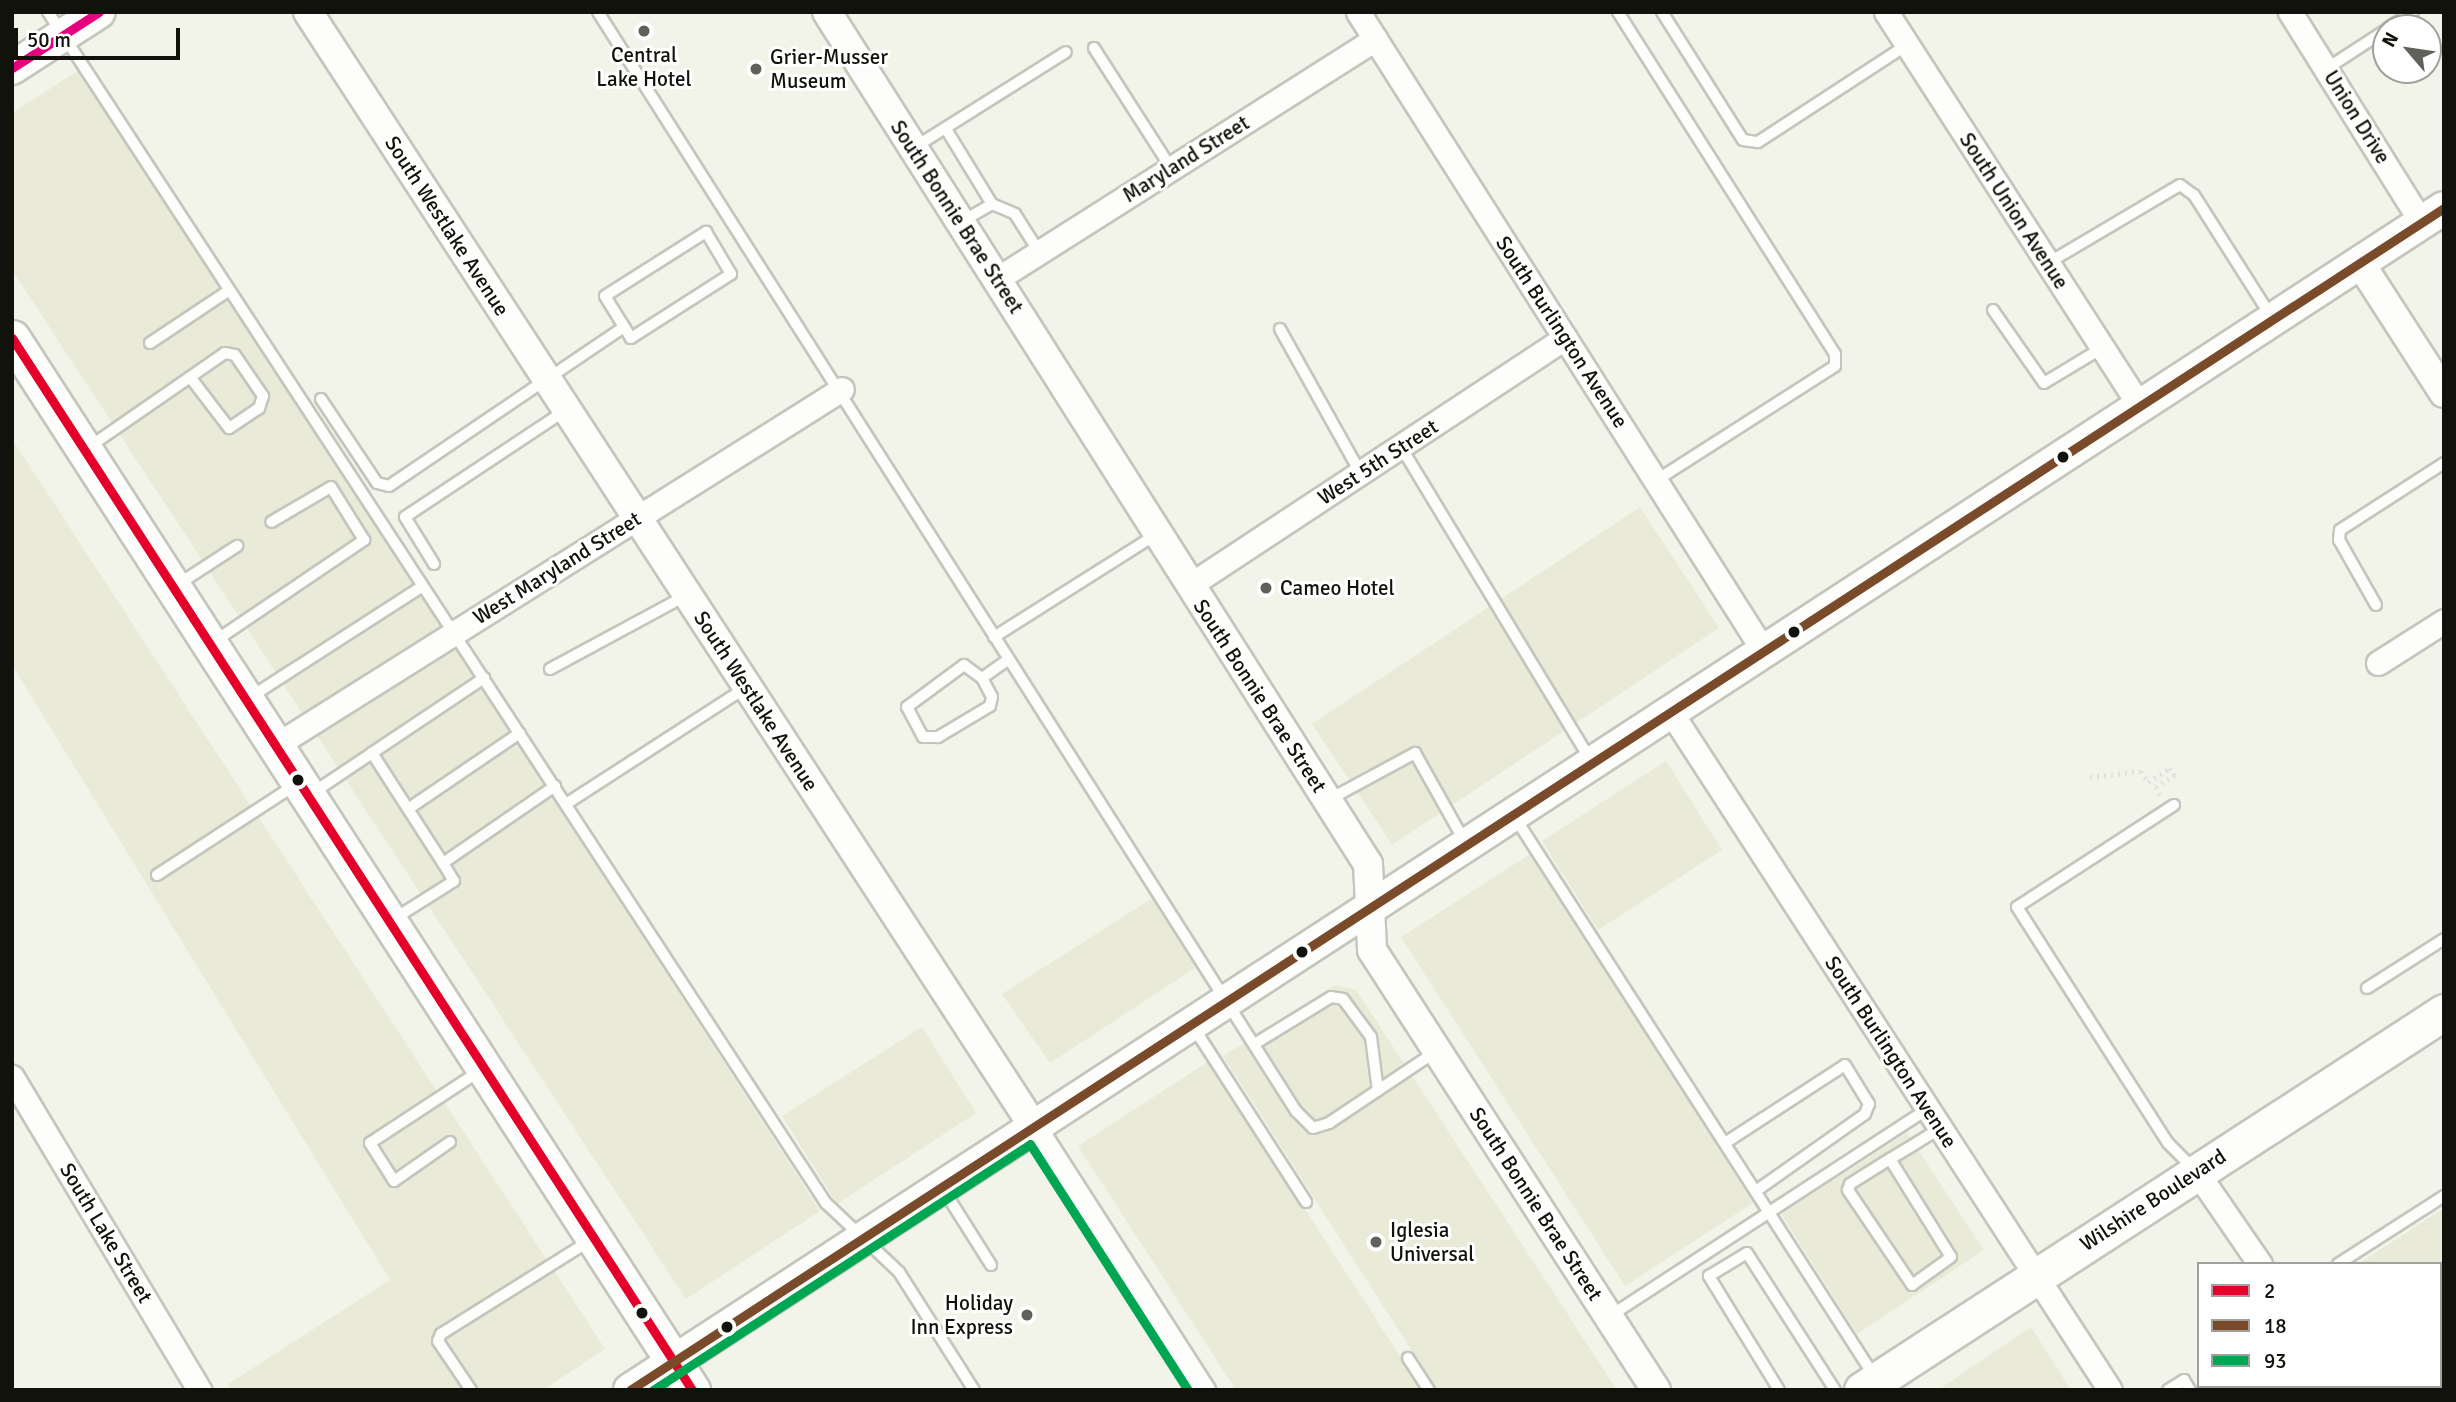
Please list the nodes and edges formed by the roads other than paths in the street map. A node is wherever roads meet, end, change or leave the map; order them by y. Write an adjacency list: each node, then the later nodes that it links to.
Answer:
1 (99, 12): 10 (main road)
2 (308, 12): 38 (street, South Westlake Avenue)
3 (598, 12): 39 (lane)
4 (827, 12): 19 (street, South Bonnie Brae Street)
5 (1358, 12): 11 (street, South Burlington Avenue)
6 (1618, 12): 48 (lane)
7 (1662, 12): 13 (lane)
8 (1886, 12): 13 (street, South Union Avenue)
9 (2290, 12): 17 (street, Union Drive)
10 (55, 23): 16 (main road); 28 (lane)
11 (1375, 39): 20 (street, Maryland Street); 34 (street, South Burlington Avenue)
12 (2372, 39): 17 (lane)
13 (1907, 45): 25 (street, South Union Avenue)
14 (1094, 48): 20 (lane)
15 (1066, 52): 18 (lane)
16 (12, 68)
17 (2326, 69): 22 (street, Union Drive)
18 (946, 129): 19 (lane); 21 (lane)
19 (912, 148): 23 (street, South Bonnie Brae Street)
20 (1171, 169): 24 (street, Maryland Street)
21 (992, 204): 23 (lane); 24 (lane)
22 (2433, 216): 26 (main road)
23 (961, 222): 27 (street, South Bonnie Brae Street)
24 (1040, 252): 27 (street, Maryland Street)
25 (2048, 263): 30 (lane); 36 (street, South Union Avenue)
26 (2362, 266): 30 (main road); 40 (street)
27 (997, 279): 51 (street, South Bonnie Brae Street)
28 (228, 291): 35 (lane); 56 (lane)
29 (1993, 310): 36 (lane)
30 (2275, 323): 42 (main road)
31 (624, 327): 31 (lane); 38 (lane)
32 (1280, 329): 47 (lane)
33 (12, 338): 45 (main road)
34 (1565, 338): 44 (street, West 5th Street); 48 (street, South Burlington Avenue)
35 (150, 343)
36 (2102, 348): 42 (street, South Union Avenue)
37 (190, 377): 37 (lane); 45 (lane)
38 (548, 382): 41 (lane); 43 (street, South Westlake Avenue)
39 (842, 389): 49 (street, West Maryland Street); 61 (lane)
40 (2444, 393)
41 (321, 399)
42 (2142, 409): 63 (main road)
43 (566, 410): 49 (street, South Westlake Avenue); 53 (lane)
44 (1401, 447): 47 (street, West 5th Street); 75 (lane)
45 (84, 450): 55 (main road)
46 (2444, 463): 58 (lane)
47 (1362, 474): 54 (street, West 5th Street)
48 (1657, 480): 63 (street, South Burlington Avenue)
49 (636, 518): 57 (street, South Westlake Avenue); 60 (street, West Maryland Street)
50 (271, 522): 62 (lane)
51 (1157, 534): 54 (street, South Bonnie Brae Street); 61 (lane)
52 (237, 546): 55 (lane)
53 (434, 564)
54 (1190, 585): 78 (street, South Bonnie Brae Street)
55 (172, 588): 62 (main road)
56 (420, 588): 60 (lane); 70 (lane)
57 (687, 595): 66 (lane); 69 (street, South Westlake Avenue)
58 (2376, 605)
59 (2444, 621): 65 (street)
60 (453, 634): 67 (lane); 73 (street, West Maryland Street)
61 (994, 637): 64 (lane)
62 (208, 645): 70 (main road)
63 (1765, 653): 71 (main road)
64 (1008, 660): 68 (lane); 90 (lane)
65 (2378, 663)
66 (551, 669)
67 (484, 678): 72 (lane); 74 (lane)
68 (982, 678): 68 (lane)
69 (747, 687): 79 (lane); 99 (street, South Westlake Avenue)
70 (244, 701): 73 (main road)
71 (1672, 714): 75 (main road); 98 (street, South Burlington Avenue)
72 (520, 733): 76 (lane); 81 (lane)
73 (273, 747): 77 (main road)
74 (372, 753): 77 (lane); 81 (lane)
75 (1594, 765): 82 (main road)
76 (555, 786): 79 (lane); 84 (lane)
77 (301, 790): 85 (lane); 87 (main road)
78 (1328, 800): 83 (lane); 86 (street, South Bonnie Brae Street)
79 (566, 804): 110 (lane)
80 (2174, 805): 103 (lane)
81 (408, 809): 84 (lane)
82 (1514, 816): 83 (main road); 101 (lane)
83 (1467, 847): 86 (main road)
84 (443, 863): 87 (lane)
85 (157, 874)
86 (1370, 909): 90 (main road); 94 (street, South Bonnie Brae Street)
87 (387, 923): 95 (main road)
88 (2444, 939): 89 (lane)
89 (2367, 988)
90 (1230, 1001): 92 (main road); 93 (lane)
91 (2444, 1012): 103 (main road, Wilshire Boulevard)
92 (1193, 1025): 99 (main road); 107 (lane)
93 (1256, 1043): 97 (lane); 97 (lane)
94 (1436, 1052): 97 (lane); 115 (street, South Bonnie Brae Street)
95 (483, 1069): 100 (lane); 109 (main road)
96 (12, 1077): 119 (street, South Lake Street)
97 (1378, 1091)
98 (1934, 1118): 102 (lane); 108 (lane); 114 (street, South Burlington Avenue)
99 (1034, 1127): 104 (main road); 123 (street, South Westlake Avenue)
100 (450, 1142)
101 (1725, 1143): 105 (lane); 105 (lane)
102 (1890, 1159): 102 (lane)
103 (2196, 1171): 111 (street); 114 (main road, Wilshire Boulevard)
104 (942, 1187): 110 (main road); 113 (lane)
105 (1755, 1191): 108 (lane)
106 (2444, 1196): 112 (lane)
107 (1306, 1202)
108 (1769, 1213): 115 (lane); 118 (lane)
109 (594, 1239): 117 (main road); 120 (lane)
110 (863, 1239): 117 (main road); 122 (lane)
111 (2259, 1262)
112 (2341, 1262)
113 (991, 1265)
114 (2036, 1277): 118 (main road, Wilshire Boulevard); 128 (street, South Burlington Avenue)
115 (1610, 1316): 125 (street, South Bonnie Brae Street)
116 (1408, 1358): 124 (lane)
117 (683, 1375): 121 (main road)
118 (1874, 1387)
119 (199, 1390)
120 (471, 1390)
121 (629, 1390)
122 (974, 1390)
123 (1203, 1390)
124 (1429, 1390)
125 (1656, 1390)
126 (1779, 1390): 127 (lane)
127 (1835, 1390)
128 (2110, 1390)
129 (2168, 1390): 130 (lane)
130 (2190, 1390)

